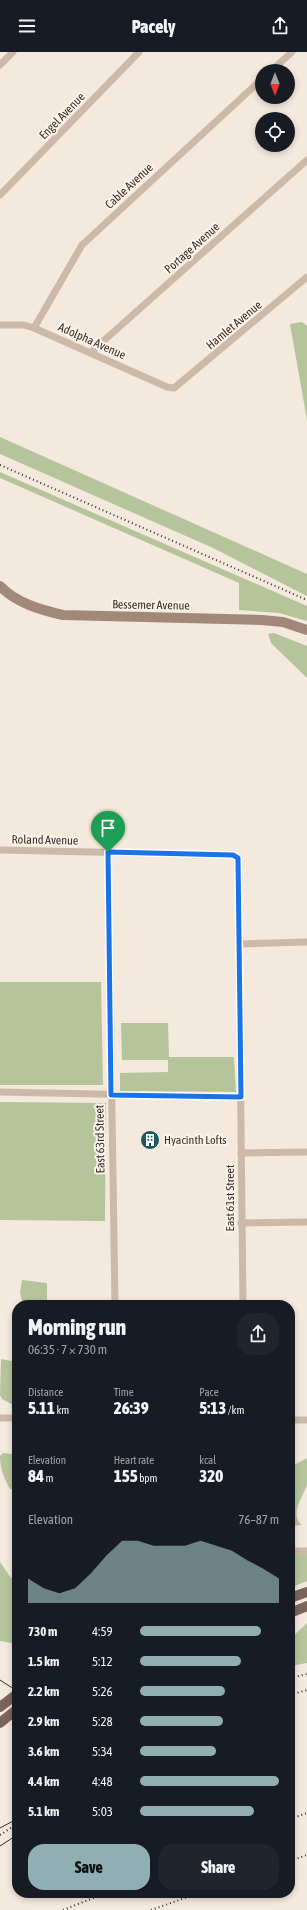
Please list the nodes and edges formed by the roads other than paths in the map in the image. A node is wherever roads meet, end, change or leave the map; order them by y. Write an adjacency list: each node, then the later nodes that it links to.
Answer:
1 (13, 52): 5 (street)
2 (139, 52): 8 (street, Engel Avenue)
3 (292, 52): 4 (street)
4 (279, 64)
5 (0, 65)
6 (255, 85): 11 (street, Cable Avenue)
7 (307, 160): 12 (street, Portage Avenue)
8 (0, 195)
9 (307, 277): 13 (street, Hamlet Avenue)
10 (0, 325): 11 (street, Adolpha Avenue)
11 (34, 328): 12 (street, Adolpha Avenue)
12 (91, 352): 13 (street, Adolpha Avenue)
13 (174, 388)
14 (1, 588): 15 (street, Bessemer Avenue)
15 (307, 630)
16 (0, 850): 17 (street, Roland Avenue)
17 (108, 852): 18 (street, Roland Avenue); 22 (street, East 63rd Street)
18 (233, 855): 20 (street, East 61st Street)
19 (307, 942): 20 (street)
20 (240, 944): 23 (street, East 61st Street)
21 (0, 1092): 22 (street)
22 (111, 1095): 23 (street); 28 (street, East 63rd Street)
23 (241, 1097): 25 (street, East 61st Street)
24 (307, 1152): 25 (street)
25 (241, 1153): 27 (street, East 61st Street)
26 (307, 1222): 27 (street)
27 (241, 1223): 29 (street, East 61st Street)
28 (115, 1300)
29 (243, 1300)
30 (0, 1418): 31 (street)
31 (12, 1418)
32 (295, 1420): 33 (street)
33 (307, 1420)
34 (307, 1551): 35 (street)
35 (295, 1552)
36 (307, 1592): 37 (main road)
37 (295, 1596)
38 (307, 1606): 39 (main road)
39 (295, 1611)
40 (12, 1698): 41 (main road)
41 (0, 1707)
42 (12, 1713): 43 (main road)
43 (0, 1723)

